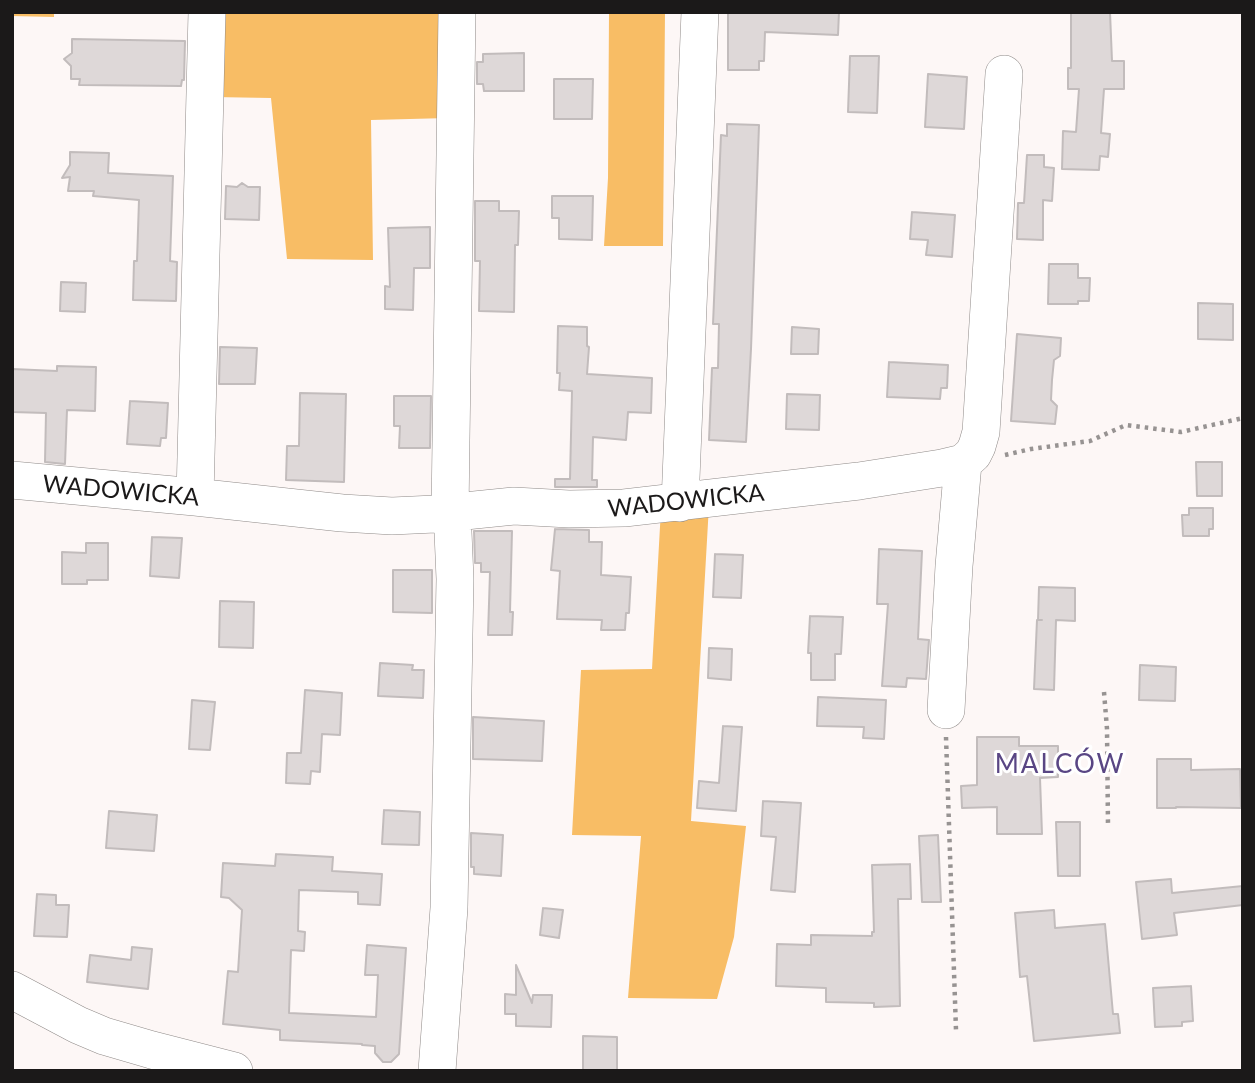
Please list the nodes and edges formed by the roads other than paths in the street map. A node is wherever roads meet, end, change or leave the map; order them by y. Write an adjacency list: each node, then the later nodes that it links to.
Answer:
1 (207, 12): 8 (street)
2 (457, 12): 10 (street)
3 (700, 12): 9 (street)
4 (1004, 74): 6 (street)
5 (665, 384): 9 (street)
6 (968, 458): 9 (street, WADOWICKA); 11 (street)
7 (12, 481): 8 (street, WADOWICKA)
8 (195, 497): 10 (street, WADOWICKA)
9 (670, 504): 10 (street, WADOWICKA)
10 (450, 512): 14 (street)
11 (946, 710)
12 (12, 990): 13 (street)
13 (234, 1071)
14 (437, 1071)

